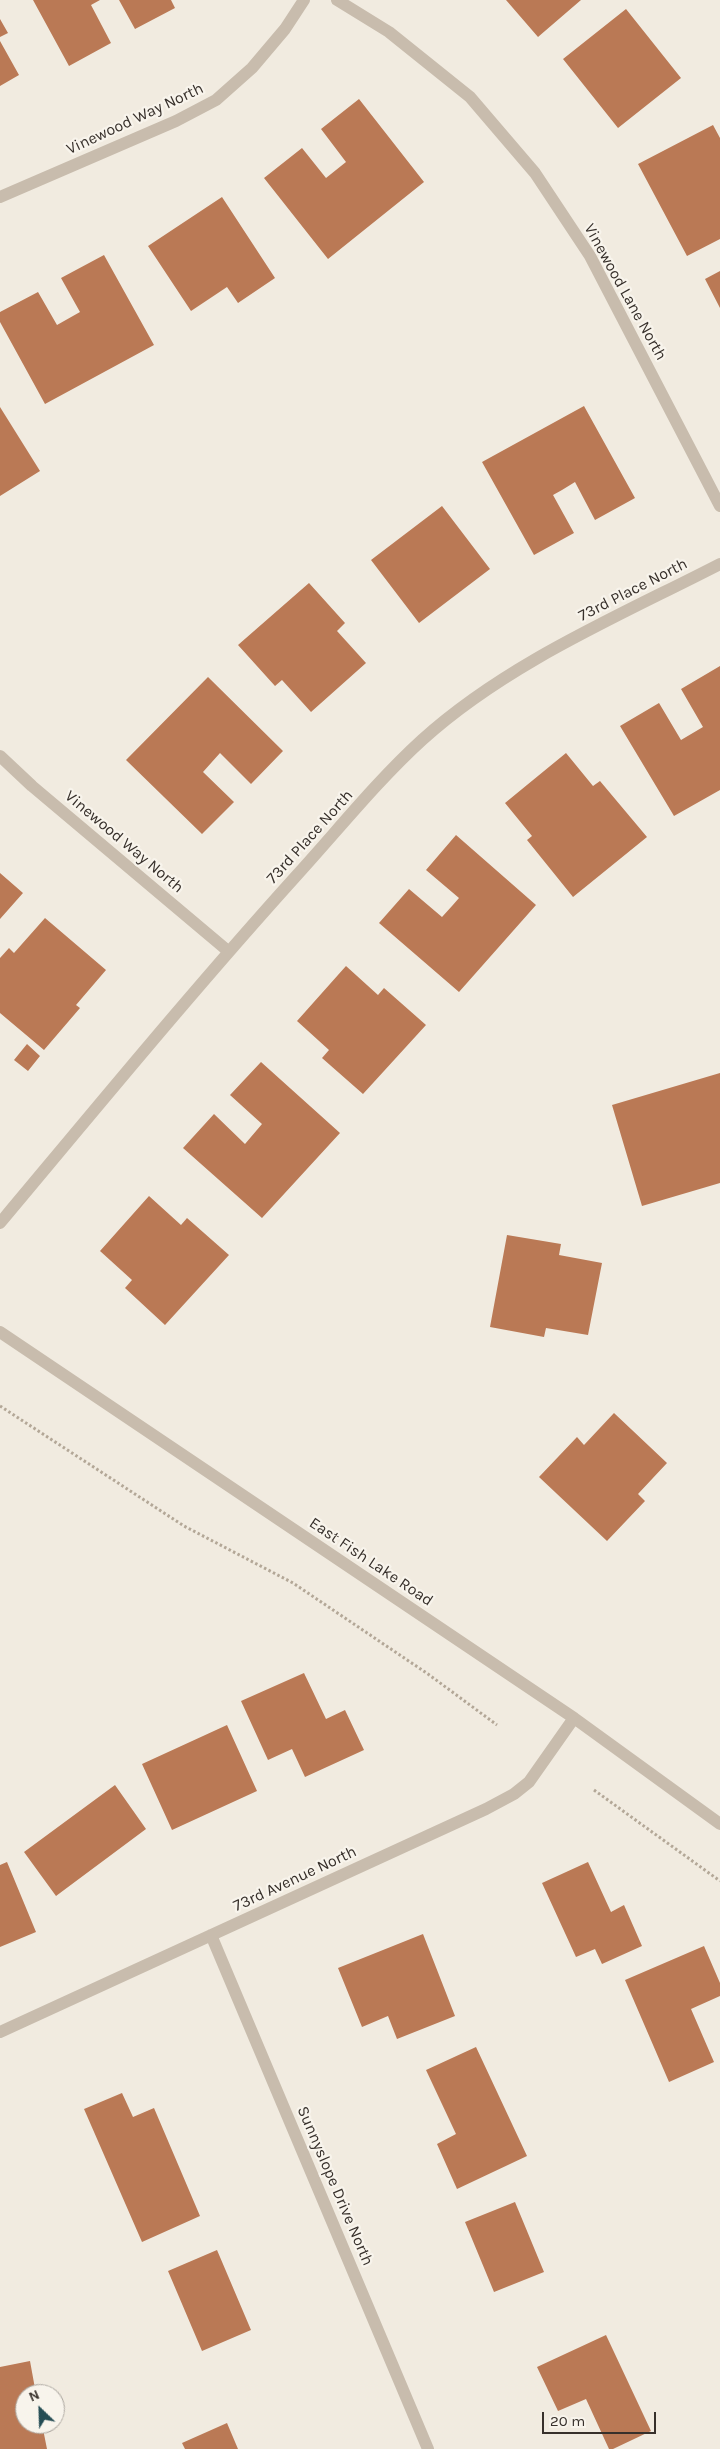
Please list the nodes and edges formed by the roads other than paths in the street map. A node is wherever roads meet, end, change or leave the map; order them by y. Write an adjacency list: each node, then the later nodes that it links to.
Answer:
1 (304, 0): 3 (street, Vinewood Way North)
2 (337, 0): 4 (street, Vinewood Lane North)
3 (0, 197)
4 (720, 506)
5 (720, 564): 7 (street, 73rd Place North)
6 (0, 756): 7 (street, Vinewood Way North)
7 (228, 951): 8 (street, 73rd Place North)
8 (0, 1222)
9 (0, 1332): 10 (street, East Fish Lake Road)
10 (574, 1718): 11 (street, East Fish Lake Road); 12 (street, 73rd Avenue North)
11 (720, 1824)
12 (211, 1935): 13 (street, 73rd Avenue North); 14 (street, Sunnyslope Drive North)
13 (0, 2032)
14 (428, 2449)

